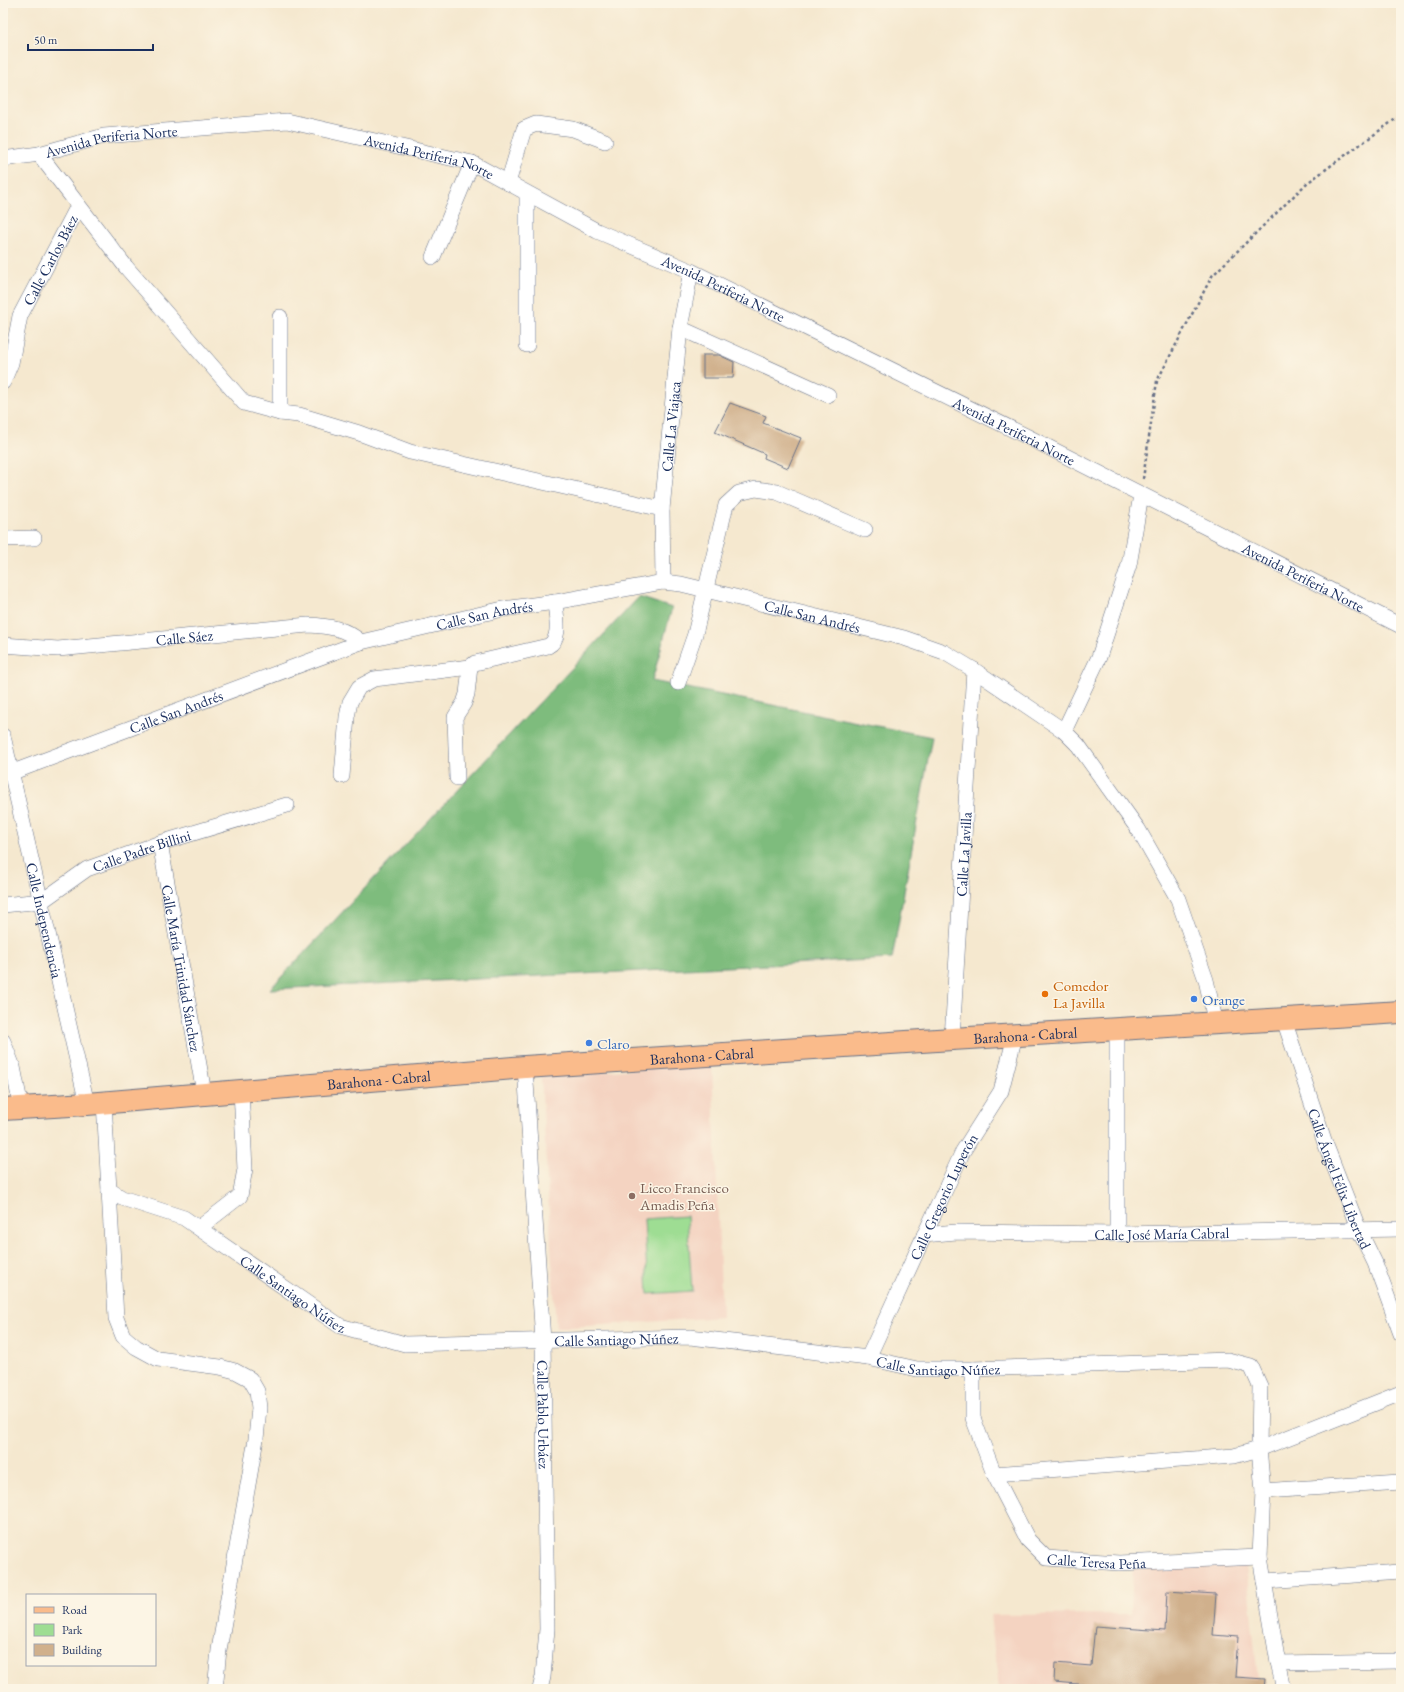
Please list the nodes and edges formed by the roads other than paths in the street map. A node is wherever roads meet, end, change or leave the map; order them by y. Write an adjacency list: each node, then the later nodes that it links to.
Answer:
1 (605, 141): 5 (street)
2 (39, 154): 3 (street, Avenida Periferia Norte); 4 (street, Avenida Periferia Norte); 7 (street)
3 (3, 159)
4 (472, 163): 5 (street, Avenida Periferia Norte); 8 (street)
5 (508, 183): 6 (street, Avenida Periferia Norte)
6 (526, 194): 9 (street, Avenida Periferia Norte); 12 (street)
7 (78, 206): 13 (street, Calle Carlos Báez); 15 (street)
8 (433, 257)
9 (691, 271): 11 (street, Calle La Viajaca); 16 (street, Avenida Periferia Norte)
10 (280, 317): 15 (street)
11 (680, 328): 14 (street); 17 (street, Calle La Viajaca)
12 (526, 345)
13 (3, 382)
14 (828, 395)
15 (280, 413): 17 (street)
16 (1141, 495): 24 (street, Avenida Periferia Norte); 30 (street)
17 (662, 509): 21 (street, Calle La Viajaca)
18 (865, 530): 22 (street)
19 (34, 538): 20 (street)
20 (3, 539)
21 (663, 582): 22 (street, Calle San Andrés); 23 (street, Calle San Andrés)
22 (706, 590): 28 (street, Calle San Andrés); 29 (street)
23 (555, 602): 25 (street, Calle San Andrés); 27 (street)
24 (1401, 626)
25 (361, 642): 26 (street, Calle Sáez); 32 (street, Calle San Andrés)
26 (3, 645)
27 (470, 667): 33 (street); 34 (street)
28 (974, 670): 30 (street, Calle San Andrés); 44 (street, Calle La Javilla)
29 (678, 683)
30 (1064, 731): 41 (street, Calle San Andrés)
31 (3, 736): 32 (street, Calle Independencia)
32 (8, 773): 37 (street, Calle Independencia)
33 (342, 776)
34 (457, 778)
35 (287, 805): 36 (street, Calle Padre Billini)
36 (160, 843): 37 (street, Calle Padre Billini); 48 (street, Calle María Trinidad Sánchez)
37 (42, 901): 38 (street, Calle Padre Billini); 49 (street, Calle Independencia)
38 (3, 905)
39 (1401, 1012): 40 (main road, Barahona - Cabral)
40 (1284, 1020): 41 (main road, Barahona - Cabral); 54 (street, Calle Ángel Félix Libertad)
41 (1216, 1024): 42 (main road, Barahona - Cabral)
42 (1117, 1030): 43 (main road, Barahona - Cabral); 56 (street)
43 (1016, 1036): 44 (main road, Barahona - Cabral); 55 (street, Calle Gregorio Luperón)
44 (952, 1038): 46 (main road, Barahona - Cabral)
45 (3, 1041): 50 (street)
46 (526, 1067): 47 (main road, Barahona - Cabral); 58 (street, Calle Pablo Urbáez)
47 (241, 1090): 48 (main road, Barahona - Cabral); 52 (street)
48 (204, 1093): 49 (main road, Barahona - Cabral)
49 (95, 1103): 50 (main road, Barahona - Cabral); 51 (street)
50 (12, 1108)
51 (108, 1190): 52 (street, Calle Santiago Núñez); 71 (street)
52 (199, 1228): 58 (street, Calle Santiago Núñez)
53 (1401, 1229): 54 (street, Calle José María Cabral)
54 (1359, 1230): 56 (street, Calle José María Cabral); 57 (street, Calle Ángel Félix Libertad)
55 (924, 1234): 56 (street, Calle José María Cabral); 59 (street, Calle Gregorio Luperón)
56 (1117, 1234)
57 (1401, 1334)
58 (543, 1341): 59 (street, Calle Santiago Núñez); 72 (street, Calle Pablo Urbáez)
59 (868, 1358): 60 (street, Calle Santiago Núñez)
60 (973, 1369): 62 (street, Calle Santiago Núñez); 63 (street, Calle Teresa Peña)
61 (1401, 1393): 62 (street)
62 (1259, 1449): 63 (street); 65 (street)
63 (994, 1474): 66 (street, Calle Teresa Peña)
64 (1401, 1482): 65 (street)
65 (1263, 1491): 66 (street)
66 (1260, 1557): 68 (street)
67 (1401, 1572): 68 (street)
68 (1264, 1581): 70 (street)
69 (1401, 1661): 70 (street)
70 (1278, 1663): 73 (street)
71 (215, 1689)
72 (540, 1689)
73 (1284, 1689)

